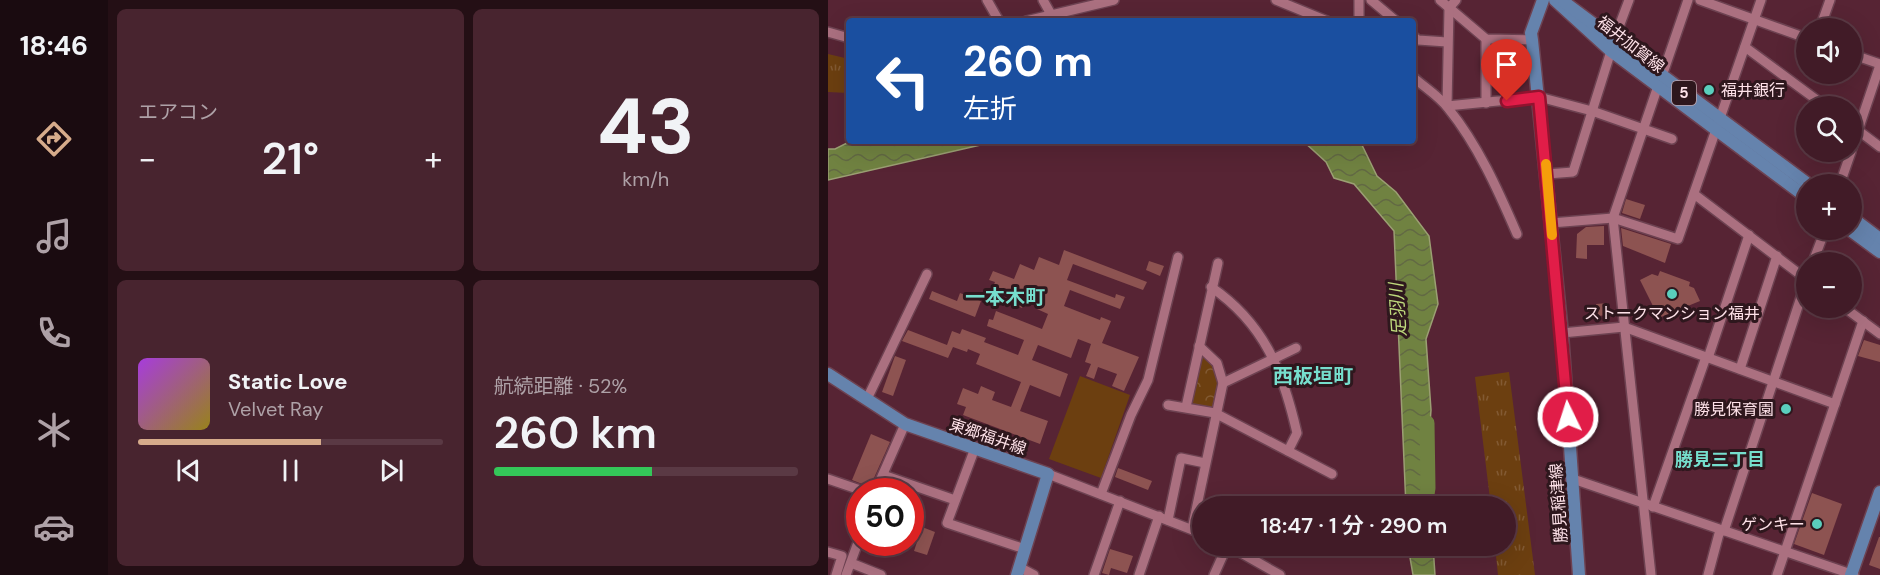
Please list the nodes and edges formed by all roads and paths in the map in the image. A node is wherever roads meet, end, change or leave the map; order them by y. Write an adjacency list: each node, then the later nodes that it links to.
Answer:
1 (987, 0): 18 (street)
2 (1043, 0): 17 (street)
3 (1112, 0): 17 (street)
4 (1276, 0): 20 (street)
5 (1359, 0): 21 (street)
6 (1371, 0): 22 (street)
7 (1440, 0): 16 (street)
8 (1543, 0): 30 (main road, 勝見稲津線)
9 (1555, 0): 32 (main road, 福井加賀線 / 5)
10 (1560, 0): 32 (main road, 福井加賀線 / 5)
11 (1629, 0): 32 (street)
12 (1688, 0): 37 (street)
13 (1700, 0): 24 (street)
14 (1761, 0): 24 (street)
15 (1830, 0): 23 (street)
16 (1453, 4): 29 (street); 31 (street)
17 (1052, 16): 19 (street)
18 (997, 18)
19 (1042, 18)
20 (1320, 18)
21 (1359, 18)
22 (1392, 18)
23 (1824, 18)
24 (1754, 19): 26 (street); 33 (street)
25 (828, 32): 27 (street)
26 (1796, 34)
27 (846, 37)
28 (1416, 38): 31 (street)
29 (1486, 39): 30 (street); 40 (street)
30 (1532, 40): 39 (main road, 勝見稲津線)
31 (1448, 42): 41 (street)
32 (1613, 46): 37 (main road, 福井加賀線 / 5); 43 (street)
33 (1745, 47): 38 (street); 44 (street)
34 (1862, 58): 35 (street)
35 (1880, 64): 42 (street)
36 (1416, 80): 41 (street)
37 (1660, 81): 44 (main road, 福井加賀線 / 5); 45 (street)
38 (1812, 96)
39 (1539, 97): 40 (street); 43 (street); 49 (main road, 勝見稲津線)
40 (1486, 103): 41 (street)
41 (1447, 106): 56 (street)
42 (1862, 108)
43 (1592, 111): 45 (street); 49 (street)
44 (1717, 125): 50 (main road, 福井加賀線 / 5); 51 (main road, 福井加賀線 / 5); 52 (street)
45 (1643, 129): 47 (street); 53 (street)
46 (1862, 134): 48 (street)
47 (1672, 139)
48 (1880, 147)
49 (1547, 174): 54 (main road, 勝見稲津線)
50 (1796, 176)
51 (1796, 189)
52 (1694, 194): 53 (street); 57 (street)
53 (1613, 218): 54 (street); 70 (street)
54 (1551, 223): 71 (main road, 勝見稲津線)
55 (1862, 225): 59 (main road)
56 (1517, 234)
57 (1749, 235): 61 (street); 75 (street)
58 (1862, 239): 60 (main road)
59 (1880, 239)
60 (1880, 252)
61 (1777, 256): 64 (street); 77 (street)
62 (1178, 257): 98 (street)
63 (1218, 262): 66 (street)
64 (1796, 272)
65 (927, 274): 81 (street)
66 (1211, 287): 73 (street); 76 (street)
67 (1796, 310): 79 (street)
68 (1859, 318): 69 (street)
69 (1863, 321): 72 (street); 82 (street)
70 (1624, 327): 71 (street); 75 (street); 102 (street)
71 (1562, 333): 95 (main road, 勝見稲津線)
72 (1880, 334)
73 (1199, 346): 80 (street); 84 (street)
74 (1296, 348): 76 (street)
75 (1707, 357): 77 (street); 102 (street)
76 (1273, 360): 80 (street); 88 (street)
77 (1740, 369): 79 (street)
78 (828, 374): 81 (main road, 東郷福井線)
79 (1772, 381): 82 (street); 105 (street)
80 (1223, 383): 85 (street)
81 (867, 399): 86 (main road, 東郷福井線)
82 (1835, 404): 108 (street)
83 (1168, 405): 84 (street)
84 (1186, 407): 85 (street)
85 (1215, 413): 88 (street); 89 (street)
86 (905, 424): 87 (main road, 東郷福井線); 92 (street)
87 (975, 448): 90 (main road, 東郷福井線); 100 (street)
88 (1288, 451): 91 (street)
89 (1205, 463): 99 (street); 103 (street)
90 (1048, 474): 98 (street); 106 (main road)
91 (1332, 474)
92 (883, 475): 93 (street); 100 (street)
93 (882, 478)
94 (828, 479): 96 (street)
95 (1573, 479): 102 (street); 122 (main road, 勝見稲津線)
96 (846, 485)
97 (1880, 492): 126 (main road)
98 (1101, 495): 101 (street)
99 (1199, 496)
100 (955, 500): 106 (street)
101 (1120, 501): 103 (street); 119 (street)
102 (1649, 505): 105 (street); 123 (street)
103 (1164, 518): 104 (street); 114 (street)
104 (1192, 530)
105 (1722, 530): 108 (street); 124 (street)
106 (1025, 549): 113 (main road)
107 (828, 552): 115 (street)
108 (1785, 552): 125 (street); 126 (street)
109 (853, 556): 112 (street)
110 (1223, 556): 120 (street)
111 (1246, 556): 121 (street)
112 (851, 563): 116 (street); 117 (street)
113 (1018, 571): 118 (street)
114 (1143, 574)
115 (836, 575)
116 (846, 575)
117 (881, 575)
118 (1034, 575)
119 (1094, 575)
120 (1214, 575)
121 (1280, 575)
122 (1579, 575)
123 (1651, 575)
124 (1708, 575)
125 (1777, 575)
126 (1852, 575)

